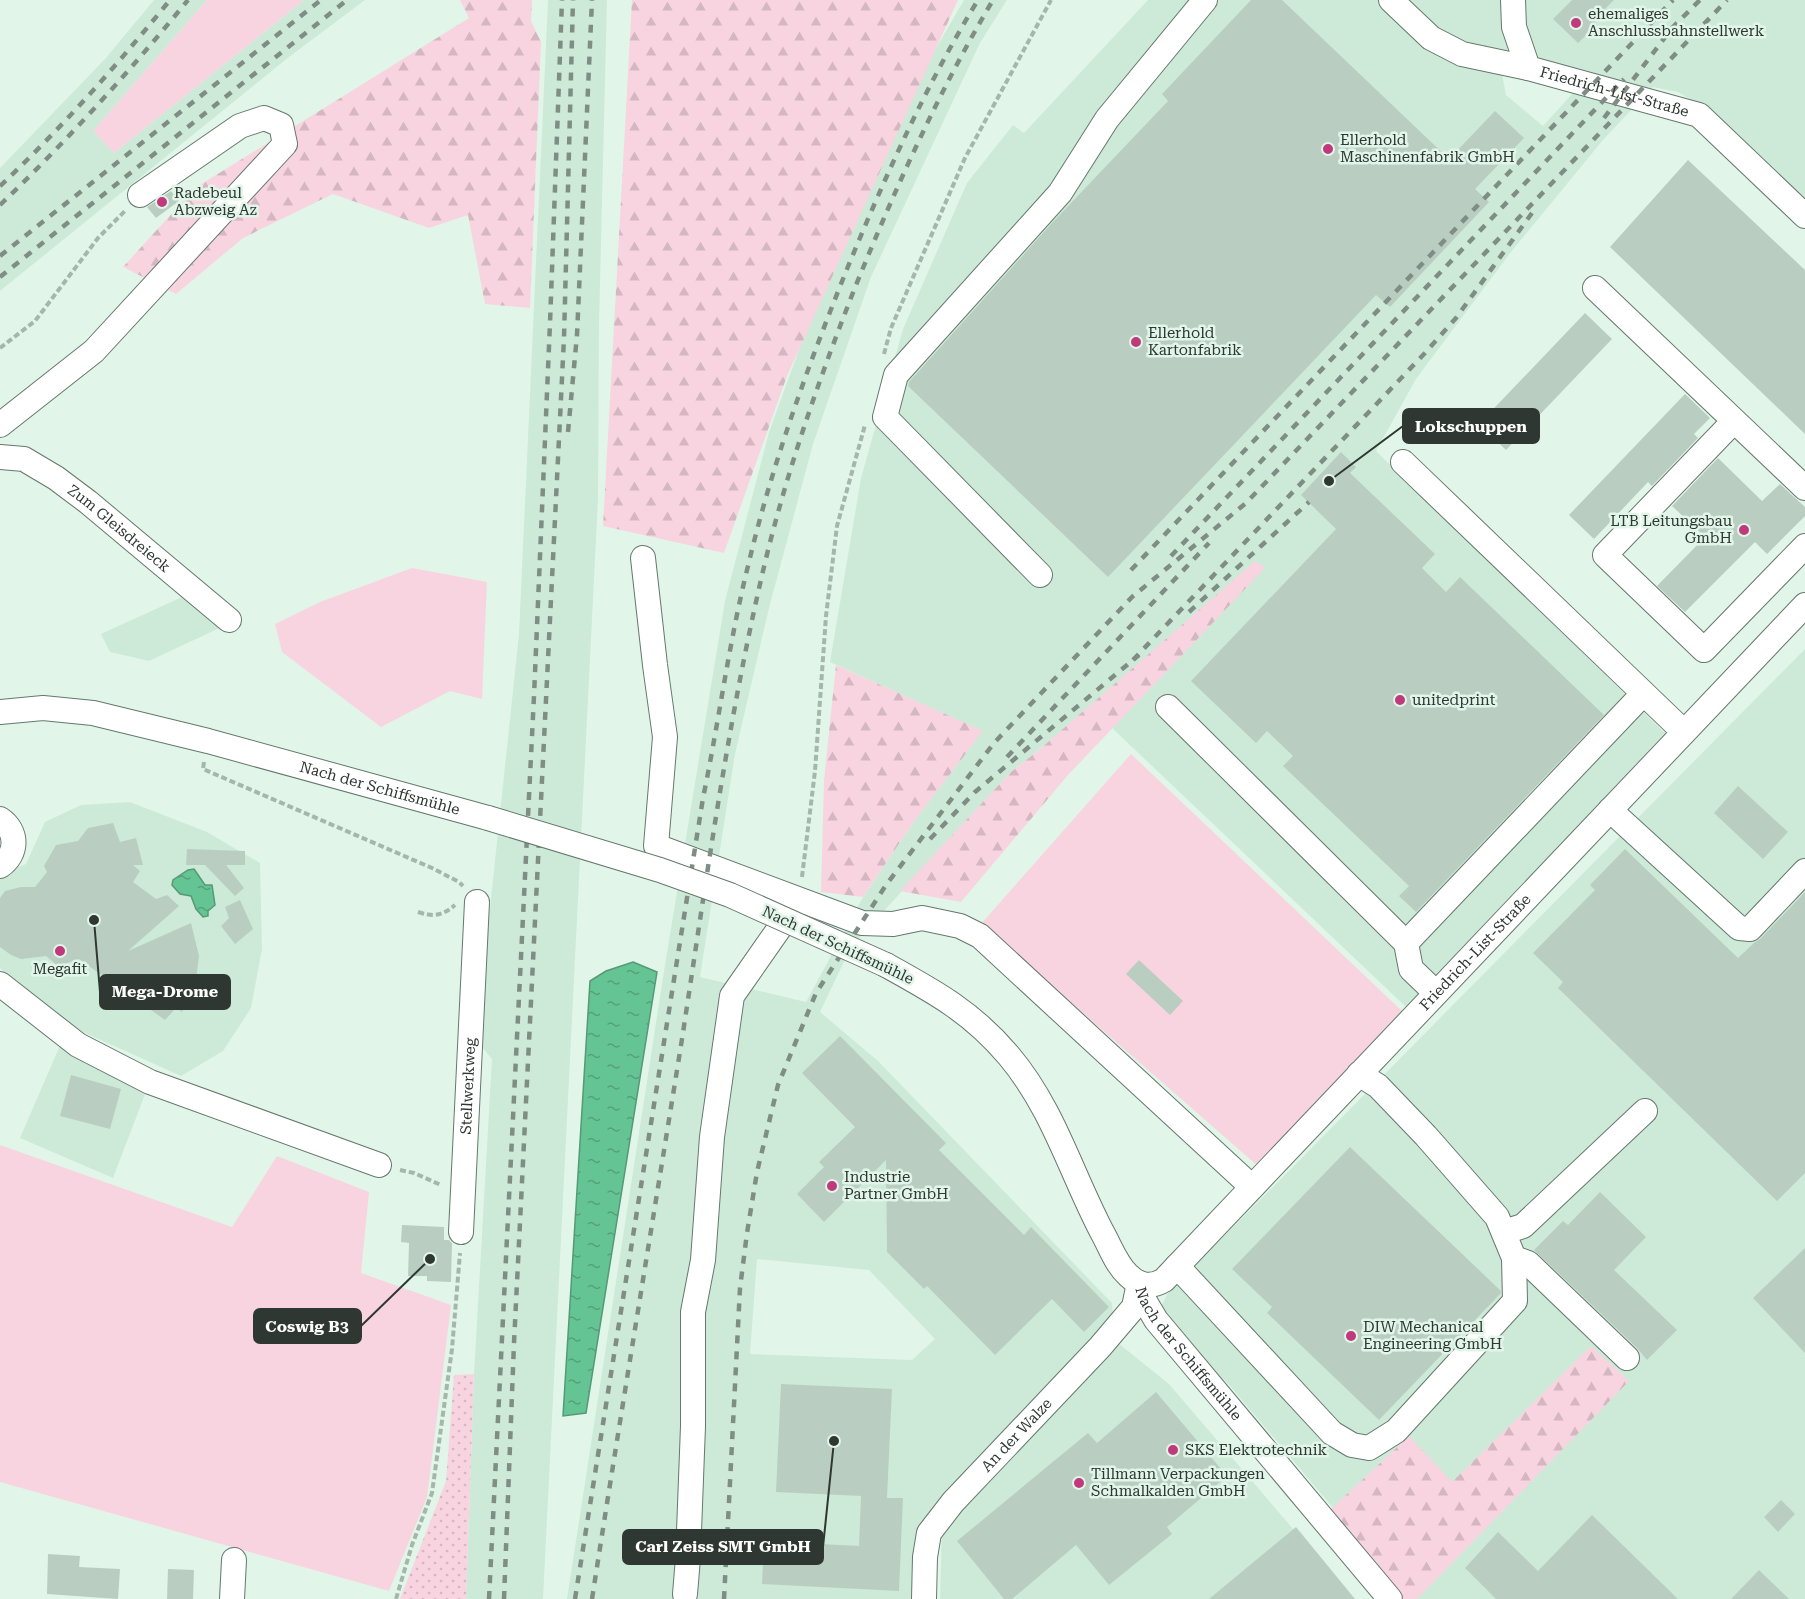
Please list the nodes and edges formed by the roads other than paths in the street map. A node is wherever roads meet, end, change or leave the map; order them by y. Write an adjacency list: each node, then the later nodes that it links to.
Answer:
1 (1205, 0): 15 (street)
2 (1391, 0): 4 (street)
3 (1514, 0): 4 (street, Friedrich-List-Straße)
4 (1528, 68): 6 (street, Friedrich-List-Straße)
5 (140, 195): 9 (street)
6 (1805, 216)
7 (1595, 288): 8 (street)
8 (1734, 421): 12 (street); 13 (street)
9 (0, 425)
10 (0, 457): 17 (street, Zum Gleisdreieck)
11 (1403, 462): 18 (street)
12 (1805, 488)
13 (1805, 546)
14 (643, 558): 26 (street, Nach der Schiffsmühle)
15 (1040, 575)
16 (1805, 605): 21 (street, Friedrich-List-Straße)
17 (229, 620)
18 (1643, 694): 21 (street); 28 (street)
19 (1168, 707): 28 (street)
20 (0, 712): 39 (street, Nach der Schiffsmühle, bridge)
21 (1684, 732): 22 (street, Friedrich-List-Straße)
22 (1610, 810): 25 (street); 30 (street, Friedrich-List-Straße)
23 (0, 819): 24 (street)
24 (0, 866)
25 (1805, 871)
26 (800, 900): 34 (street, Nach der Schiffsmühle); 42 (street)
27 (477, 902): 35 (street, Stellwerkweg)
28 (1406, 943): 30 (street)
29 (0, 984): 33 (street)
30 (1436, 993): 31 (street, Friedrich-List-Straße)
31 (1359, 1074): 34 (street, Friedrich-List-Straße); 36 (street)
32 (1645, 1111): 36 (street)
33 (379, 1165)
34 (1252, 1187): 38 (street, Friedrich-List-Straße)
35 (461, 1232)
36 (1504, 1232): 37 (street)
37 (1514, 1258): 38 (street); 40 (street)
38 (1177, 1266): 39 (street, Friedrich-List-Straße)
39 (1139, 1283): 44 (street, An der Walze); 45 (street, Nach der Schiffsmühle)
40 (1627, 1358)
41 (234, 1560): 43 (street)
42 (685, 1594)
43 (232, 1599)
44 (924, 1599)
45 (1390, 1599)

